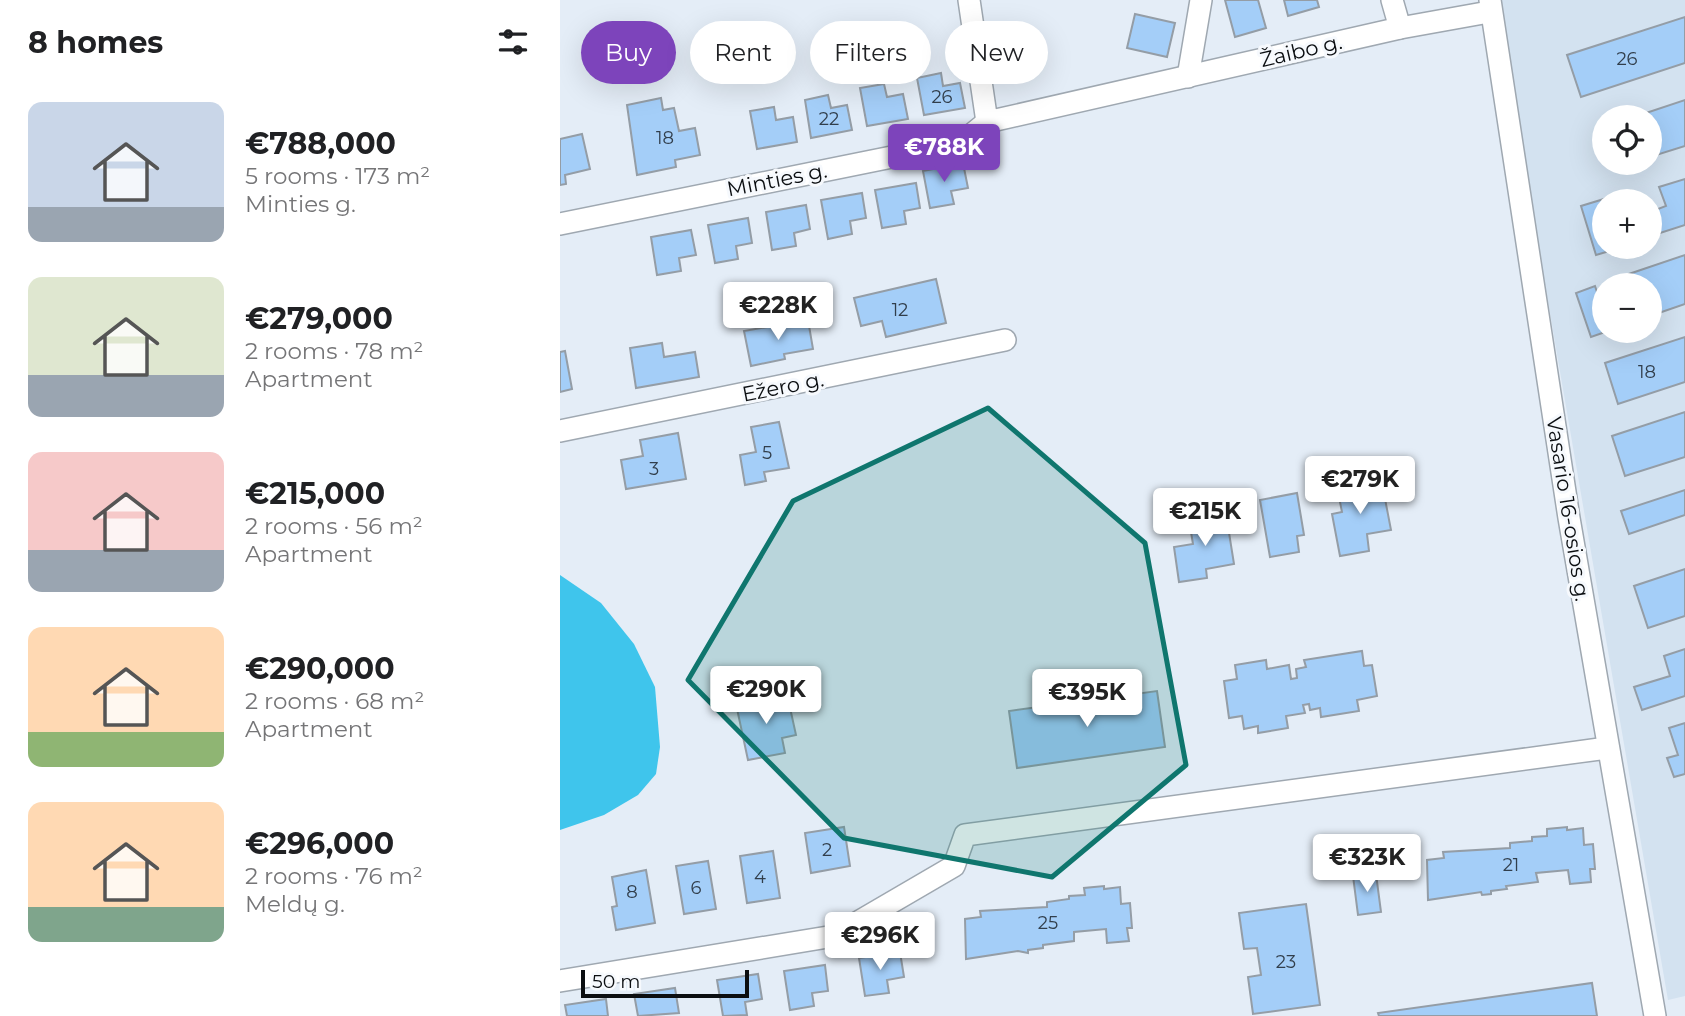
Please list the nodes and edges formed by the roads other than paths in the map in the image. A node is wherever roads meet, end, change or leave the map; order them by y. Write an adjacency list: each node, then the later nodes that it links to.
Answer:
1 (969, 0): 7 (street)
2 (1202, 0): 6 (street)
3 (1392, 0): 5 (street)
4 (1490, 6): 5 (street, Žaibo g.); 11 (street, Vasario 16-osios g.)
5 (1400, 28): 6 (street, Žaibo g.)
6 (1188, 77): 7 (street, Žaibo g.)
7 (987, 122): 8 (street, Minties g.)
8 (560, 224)
9 (1005, 340): 10 (street, Ežero g.)
10 (560, 430)
11 (1607, 748): 12 (street); 13 (street, Vasario 16-osios g.)
12 (560, 981)
13 (1655, 1016)

